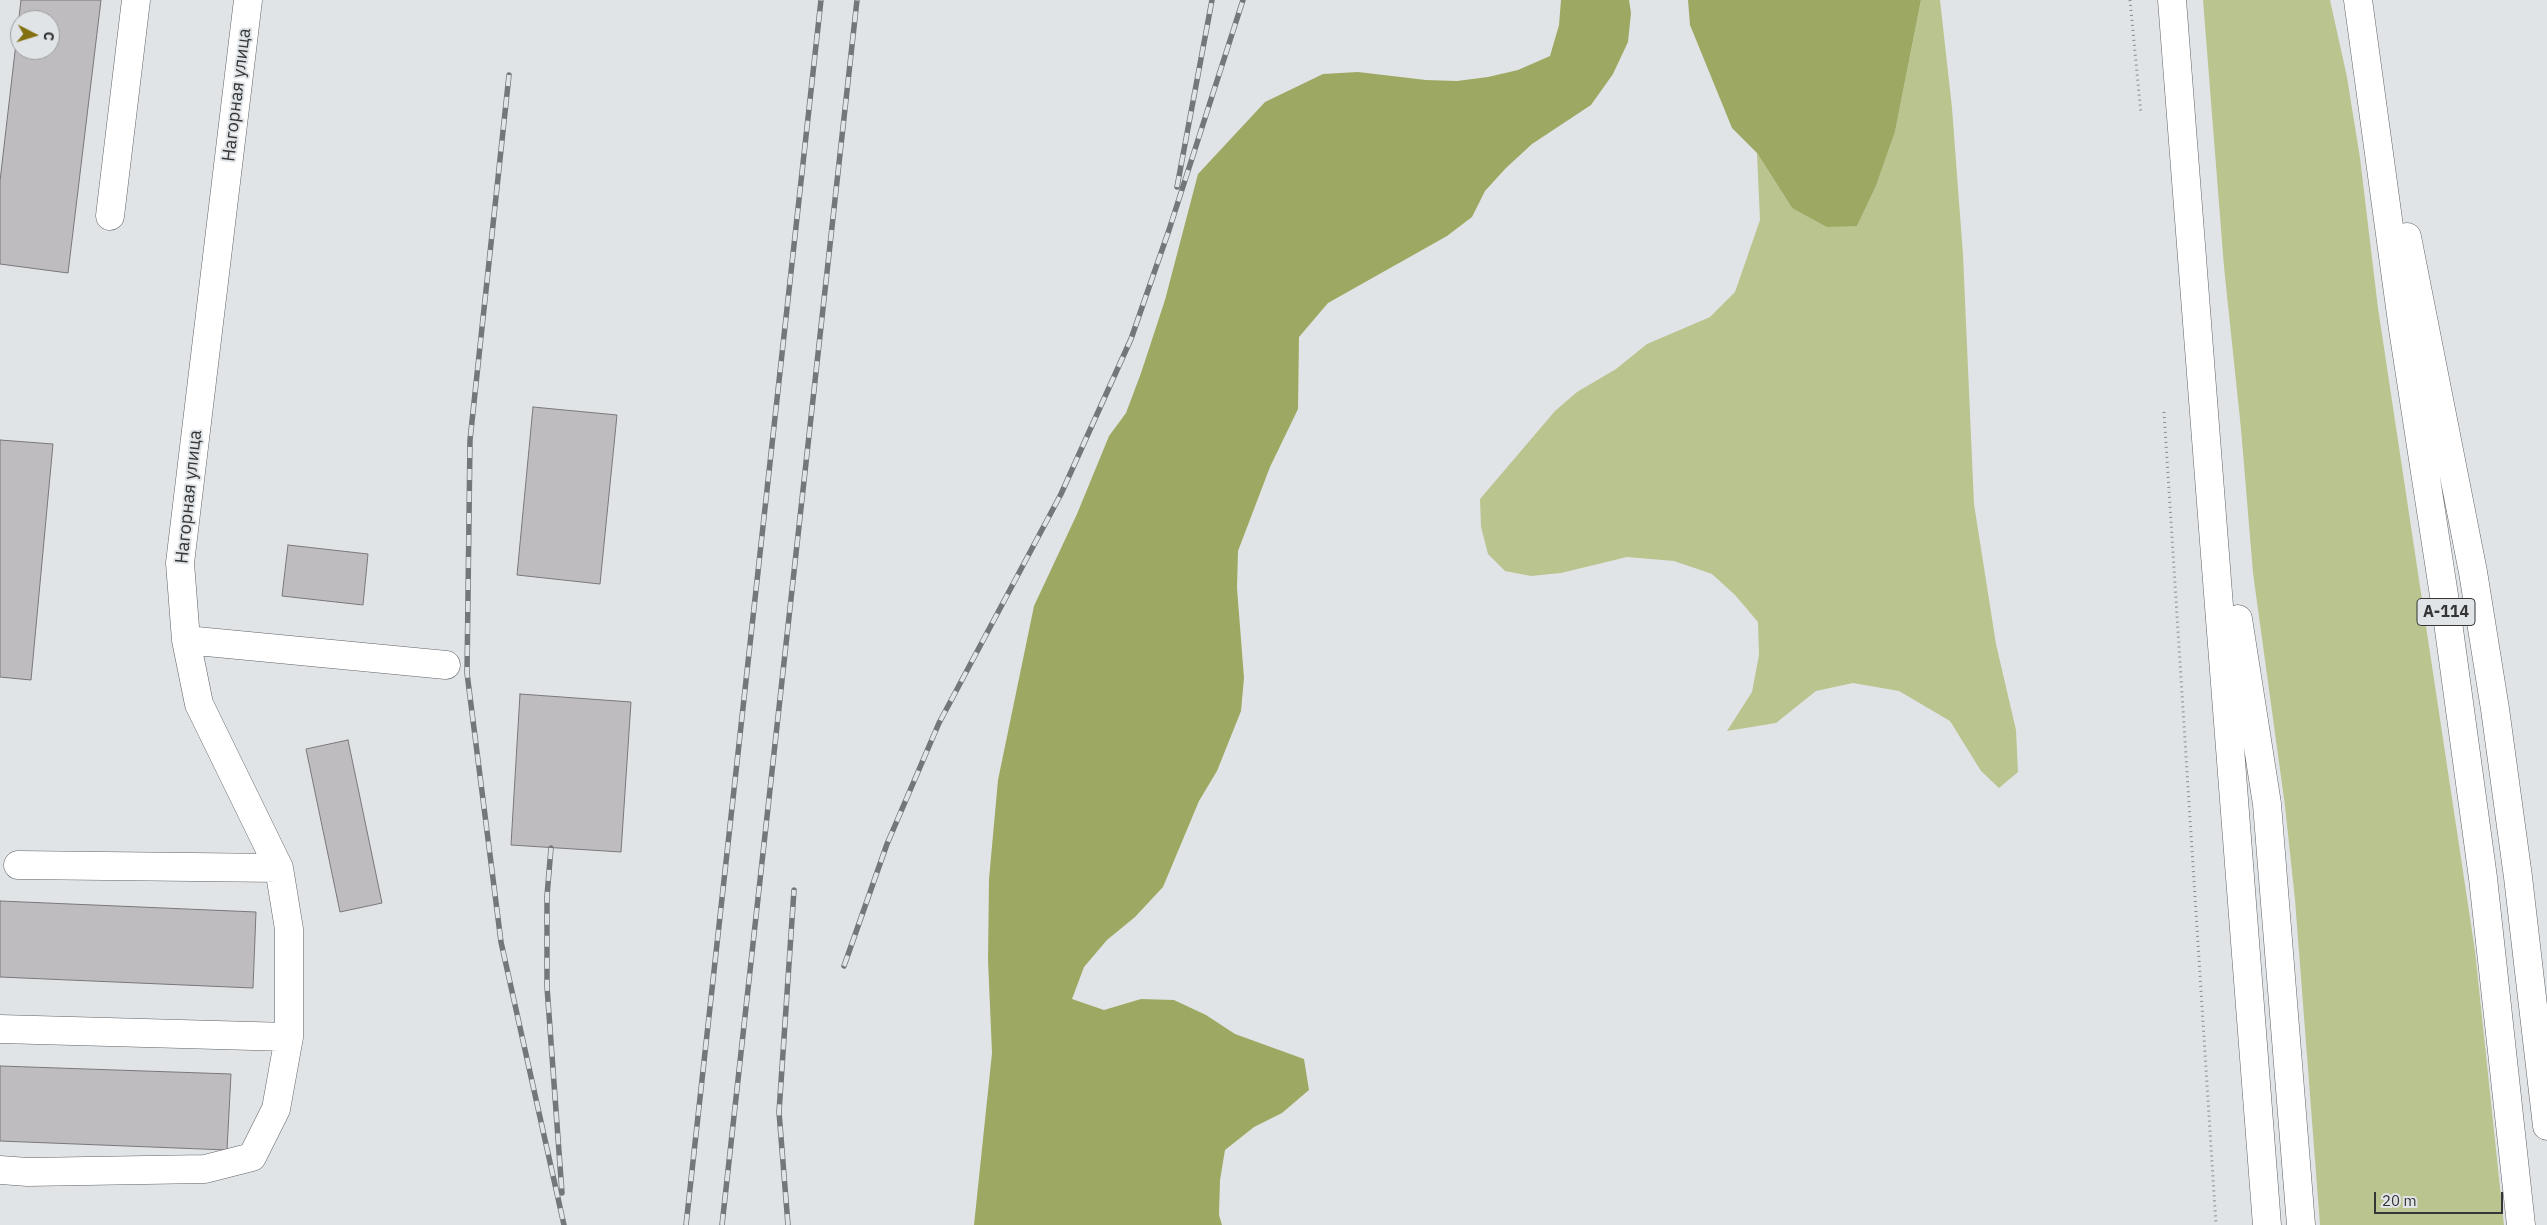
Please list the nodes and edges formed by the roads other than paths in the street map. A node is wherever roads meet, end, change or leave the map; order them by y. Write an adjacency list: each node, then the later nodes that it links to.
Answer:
1 (136, 0): 5 (main road)
2 (248, 0): 7 (main road, Нагорная улица)
3 (2172, 0): 6 (main road)
4 (2358, 0): 13 (main road, А-114); 17 (main road, А-114)
5 (110, 216)
6 (2204, 405): 15 (main road); 16 (main road)
7 (186, 640): 8 (main road); 10 (main road, Нагорная улица)
8 (446, 664)
9 (18, 864): 10 (main road)
10 (279, 868): 12 (main road, Нагорная улица)
11 (0, 1029): 12 (main road)
12 (289, 1037): 14 (main road, Нагорная улица)
13 (2547, 1126)
14 (0, 1170)
15 (2267, 1225)
16 (2302, 1225)
17 (2521, 1225)

